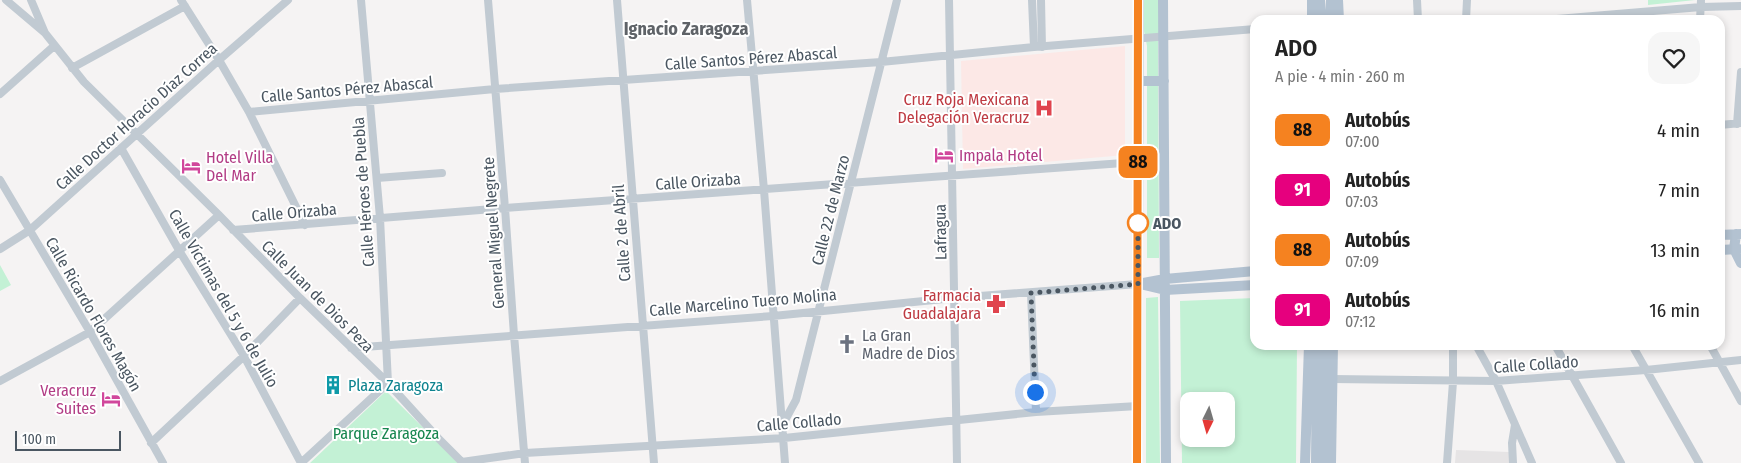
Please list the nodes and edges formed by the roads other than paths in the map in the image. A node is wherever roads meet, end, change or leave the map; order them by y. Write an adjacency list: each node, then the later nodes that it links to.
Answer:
1 (6, 0): 31 (street, Calle Juan de Dios Peza)
2 (31, 0): 31 (street)
3 (288, 0): 37 (street, Calle Doctor Horacio Díaz Correa)
4 (361, 0): 47 (street, Calle Héroes de Puebla)
5 (488, 0): 45 (street, General Miguel Negrete)
6 (617, 0): 42 (street, Calle 2 de Abril)
7 (747, 0): 40 (street)
8 (897, 0): 38 (street, Calle 22 de Marzo)
9 (949, 0): 36 (street, Lafragua)
10 (1032, 0): 35 (street)
11 (1041, 0): 35 (street)
12 (1138, 0): 33 (main road)
13 (1163, 0): 32 (main road)
14 (1312, 0): 23 (main road)
15 (1320, 0): 24 (main road)
16 (1331, 0): 25 (main road)
17 (1338, 0): 26 (main road)
18 (1417, 0): 27 (street)
19 (1467, 0): 28 (street)
20 (183, 3): 37 (street); 39 (street)
21 (1701, 4): 22 (street); 29 (street)
22 (1741, 6)
23 (1312, 15)
24 (1321, 15)
25 (1330, 15)
26 (1339, 15)
27 (1418, 15)
28 (1466, 15)
29 (1608, 15)
30 (1250, 29): 32 (street, Calle Santos Pérez Abascal)
31 (45, 33): 34 (street, Calle Juan de Dios Peza)
32 (1164, 37): 33 (street, Calle Santos Pérez Abascal); 44 (main road)
33 (1139, 39): 35 (street, Calle Santos Pérez Abascal); 43 (main road)
34 (54, 46): 39 (street, Calle Juan de Dios Peza); 46 (street)
35 (1038, 47): 36 (street, Calle Santos Pérez Abascal)
36 (950, 55): 38 (street, Calle Santos Pérez Abascal); 56 (street, Lafragua)
37 (219, 60): 48 (street); 51 (street, Calle Doctor Horacio Díaz Correa)
38 (881, 62): 40 (street, Calle Santos Pérez Abascal); 59 (street, Calle 22 de Marzo)
39 (72, 68): 51 (street, Calle Juan de Dios Peza)
40 (754, 72): 42 (street, Calle Santos Pérez Abascal); 60 (street)
41 (1741, 72): 49 (street)
42 (623, 80): 45 (street, Calle Santos Pérez Abascal); 61 (street, Calle 2 de Abril)
43 (1139, 81): 44 (main road); 54 (main road)
44 (1164, 81): 53 (main road)
45 (495, 89): 47 (street, Calle Santos Pérez Abascal); 62 (street, General Miguel Negrete)
46 (0, 94)
47 (371, 101): 48 (street, Calle Santos Pérez Abascal); 57 (street, Calle Héroes de Puebla)
48 (249, 112): 65 (street)
49 (1739, 123): 50 (street)
50 (1725, 124)
51 (136, 134): 52 (street, Calle Doctor Horacio Díaz Correa); 63 (street, Calle Juan de Dios Peza)
52 (121, 148): 66 (street, Calle Doctor Horacio Díaz Correa); 72 (street, Calle Víctimas del 5 y 6 de Julio)
53 (1164, 160): 54 (street, Calle Orizaba); 75 (main road)
54 (1138, 162): 56 (street, Calle Orizaba); 76 (main road)
55 (442, 173): 57 (street)
56 (952, 175): 59 (street, Calle Orizaba); 81 (street, Lafragua)
57 (377, 178): 64 (street, Calle Héroes de Puebla)
58 (0, 180): 66 (street, Calle Ricardo Flores Magón)
59 (850, 184): 60 (street, Calle Orizaba); 82 (street, Calle 22 de Marzo)
60 (764, 190): 61 (street, Calle Orizaba); 83 (street)
61 (632, 200): 62 (street, Calle Orizaba); 84 (street, Calle 2 de Abril)
62 (505, 208): 64 (street, Calle Orizaba); 86 (street, General Miguel Negrete)
63 (219, 215): 67 (street, Calle Juan de Dios Peza); 72 (street)
64 (380, 218): 65 (street, Calle Orizaba); 87 (street, Calle Héroes de Puebla)
65 (305, 225): 67 (street, Calle Orizaba)
66 (30, 230): 70 (street, Calle Doctor Horacio Díaz Correa); 85 (street, Calle Ricardo Flores Magón)
67 (233, 230): 80 (street, Calle Juan de Dios Peza)
68 (1725, 235): 69 (main road)
69 (1739, 235): 71 (main road)
70 (0, 249)
71 (1737, 249): 73 (main road)
72 (180, 252): 85 (street); 98 (street, Calle Víctimas del 5 y 6 de Julio)
73 (1741, 263)
74 (1250, 271): 75 (main road, Calle Marcelino Tuero Molina)
75 (1165, 279): 76 (main road, Calle Marcelino Tuero Molina); 78 (main road)
76 (1138, 284): 78 (main road, Calle Marcelino Tuero Molina); 79 (street, Calle Marcelino Tuero Molina); 109 (main road)
77 (1250, 285): 78 (main road, Calle Marcelino Tuero Molina)
78 (1165, 290): 127 (main road)
79 (1031, 293): 81 (street, Calle Marcelino Tuero Molina); 110 (street)
80 (300, 298): 88 (street, Calle Juan de Dios Peza); 98 (street)
81 (954, 298): 82 (street, Calle Marcelino Tuero Molina); 111 (street, Lafragua)
82 (819, 311): 83 (street, Calle Marcelino Tuero Molina); 112 (street, Calle 22 de Marzo)
83 (773, 316): 84 (street, Calle Marcelino Tuero Molina); 112 (street)
84 (642, 326): 86 (street, Calle Marcelino Tuero Molina); 116 (street, Calle 2 de Abril)
85 (90, 332): 104 (street); 115 (street, Calle Ricardo Flores Magón)
86 (514, 335): 87 (street, Calle Marcelino Tuero Molina); 118 (street, General Miguel Negrete)
87 (387, 346): 88 (street, Calle Marcelino Tuero Molina); 105 (street, Calle Héroes de Puebla)
88 (351, 348): 105 (street, Calle Juan de Dios Peza)
89 (1309, 350): 128 (main road)
90 (1318, 350): 117 (main road)
91 (1325, 350): 117 (main road)
92 (1333, 350): 103 (main road)
93 (1453, 350): 106 (street)
94 (1479, 350): 107 (street)
95 (1558, 350): 102 (street)
96 (1635, 350): 101 (street)
97 (1713, 350): 100 (street)
98 (244, 356): 115 (street); 120 (street, Calle Víctimas del 5 y 6 de Julio)
99 (1741, 360): 100 (street, Calle Collado)
100 (1720, 362): 101 (street, Calle Collado); 108 (street)
101 (1646, 370): 102 (street, Calle Collado); 136 (street)
102 (1572, 376): 107 (street, Calle Collado); 135 (street)
103 (1332, 379): 106 (street, Calle Collado); 131 (main road)
104 (0, 381)
105 (388, 382): 120 (street); 121 (street, Calle Juan de Dios Peza)
106 (1453, 382): 107 (street, Calle Collado); 132 (street)
107 (1496, 382): 113 (street)
108 (1741, 401)
109 (1138, 406): 110 (street, Calle Collado); 126 (main road)
110 (1036, 412): 111 (street, Calle Collado)
111 (956, 419): 114 (street, Calle Collado); 125 (street, Lafragua)
112 (783, 424): 114 (street)
113 (1515, 425): 133 (street); 134 (street)
114 (784, 438): 116 (street, Calle Collado); 124 (street)
115 (151, 443): 119 (street, Calle Ricardo Flores Magón)
116 (653, 446): 118 (street, Calle Collado); 123 (street, Calle 2 de Abril)
117 (1320, 449): 129 (main road); 130 (main road)
118 (525, 453): 121 (street, Calle Collado); 122 (street, General Miguel Negrete)
119 (163, 463)
120 (301, 463)
121 (463, 463)
122 (525, 463)
123 (654, 463)
124 (785, 463)
125 (957, 463)
126 (1137, 463)
127 (1166, 463)
128 (1305, 463)
129 (1316, 463)
130 (1323, 463)
131 (1331, 463)
132 (1447, 463)
133 (1513, 463)
134 (1532, 463)
135 (1620, 463)
136 (1699, 463)

